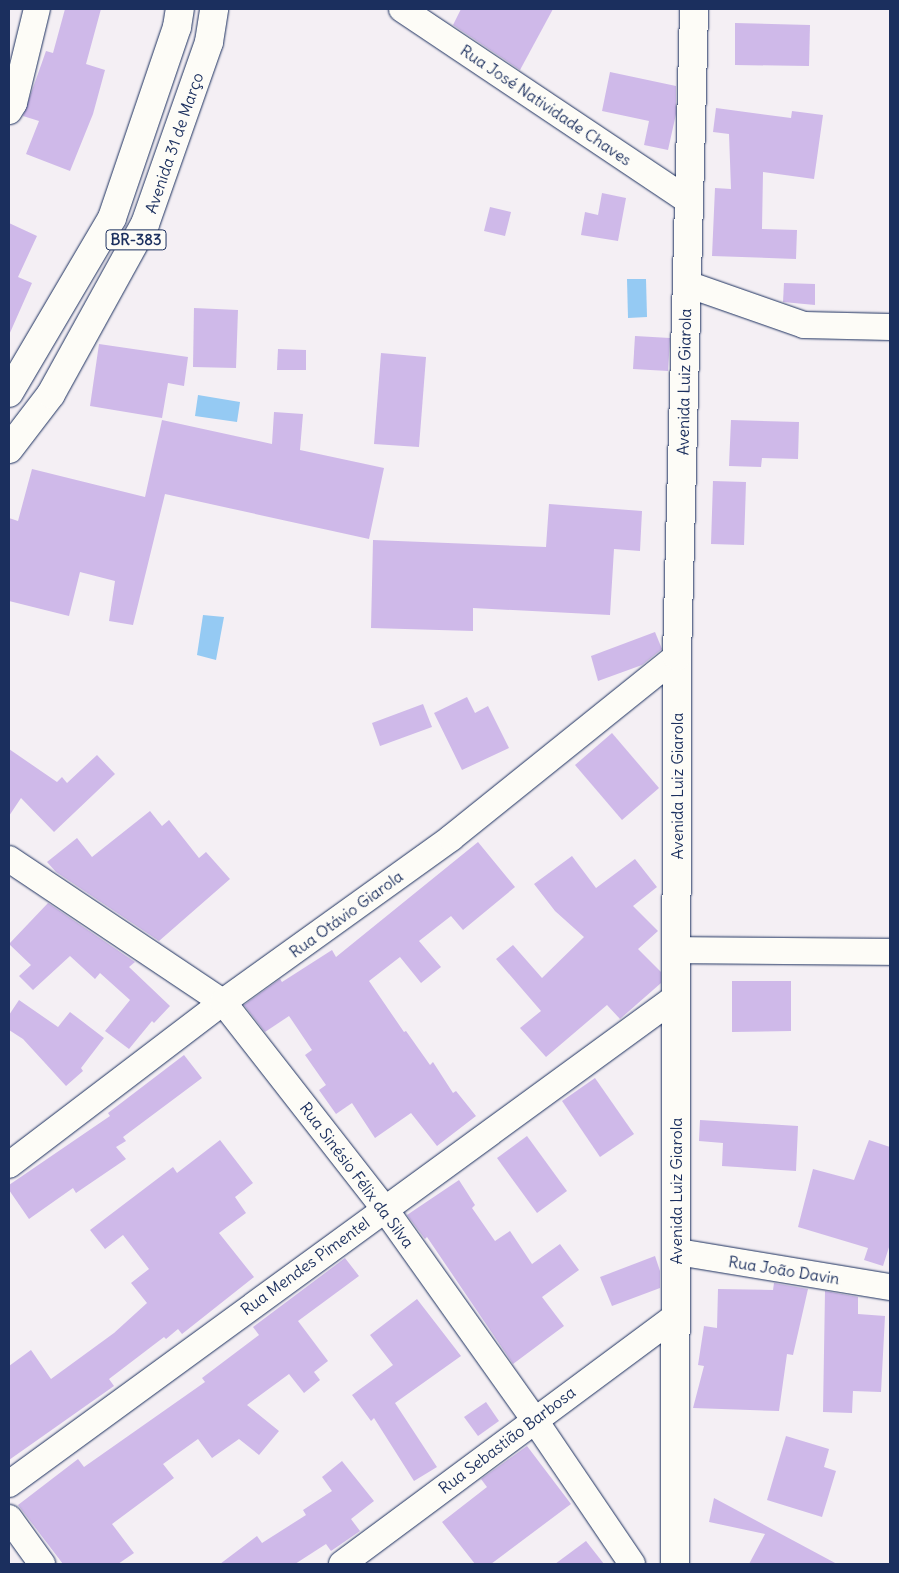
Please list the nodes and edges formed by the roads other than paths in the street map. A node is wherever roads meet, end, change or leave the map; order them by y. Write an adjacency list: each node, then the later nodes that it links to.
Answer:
1 (37, 9): 6 (street)
2 (180, 9): 8 (street, BR-383)
3 (214, 9): 9 (street, Avenida 31 de Março / BR-383)
4 (402, 9): 7 (street, Rua José Natividade Chaves)
5 (694, 9): 7 (street, Avenida Luiz Giarola)
6 (9, 111)
7 (689, 201): 10 (street, Avenida Luiz Giarola)
8 (112, 218): 9 (street); 12 (street, BR-383)
9 (146, 224): 13 (street, Avenida 31 de Março / BR-383)
10 (687, 284): 11 (street); 14 (street, Avenida Luiz Giarola)
11 (890, 327)
12 (9, 393)
13 (9, 449)
14 (677, 656): 16 (street, Avenida Luiz Giarola); 19 (street, Rua Otávio Giarola)
15 (9, 859): 19 (street, Rua Sinésio Félix da Silva)
16 (677, 950): 17 (street); 18 (street, Avenida Luiz Giarola)
17 (890, 952)
18 (676, 997): 21 (street, Rua Mendes Pimentel); 22 (street, Avenida Luiz Giarola)
19 (224, 1002): 20 (street, Rua Otávio Giarola); 21 (street, Rua Sinésio Félix da Silva)
20 (9, 1165)
21 (384, 1208): 25 (street, Rua Sinésio Félix da Silva); 26 (street, Rua Mendes Pimentel)
22 (678, 1252): 23 (street, Rua João Davin); 24 (street, Avenida Luiz Giarola)
23 (890, 1287)
24 (673, 1318): 25 (street, Rua Sebastião Barbosa); 31 (street, Avenida Luiz Giarola)
25 (534, 1419): 29 (street, Rua Sebastião Barbosa); 30 (street, Rua Sinésio Félix da Silva)
26 (9, 1484)
27 (9, 1518): 28 (street)
28 (42, 1564)
29 (342, 1564)
30 (632, 1564)
31 (675, 1564)

